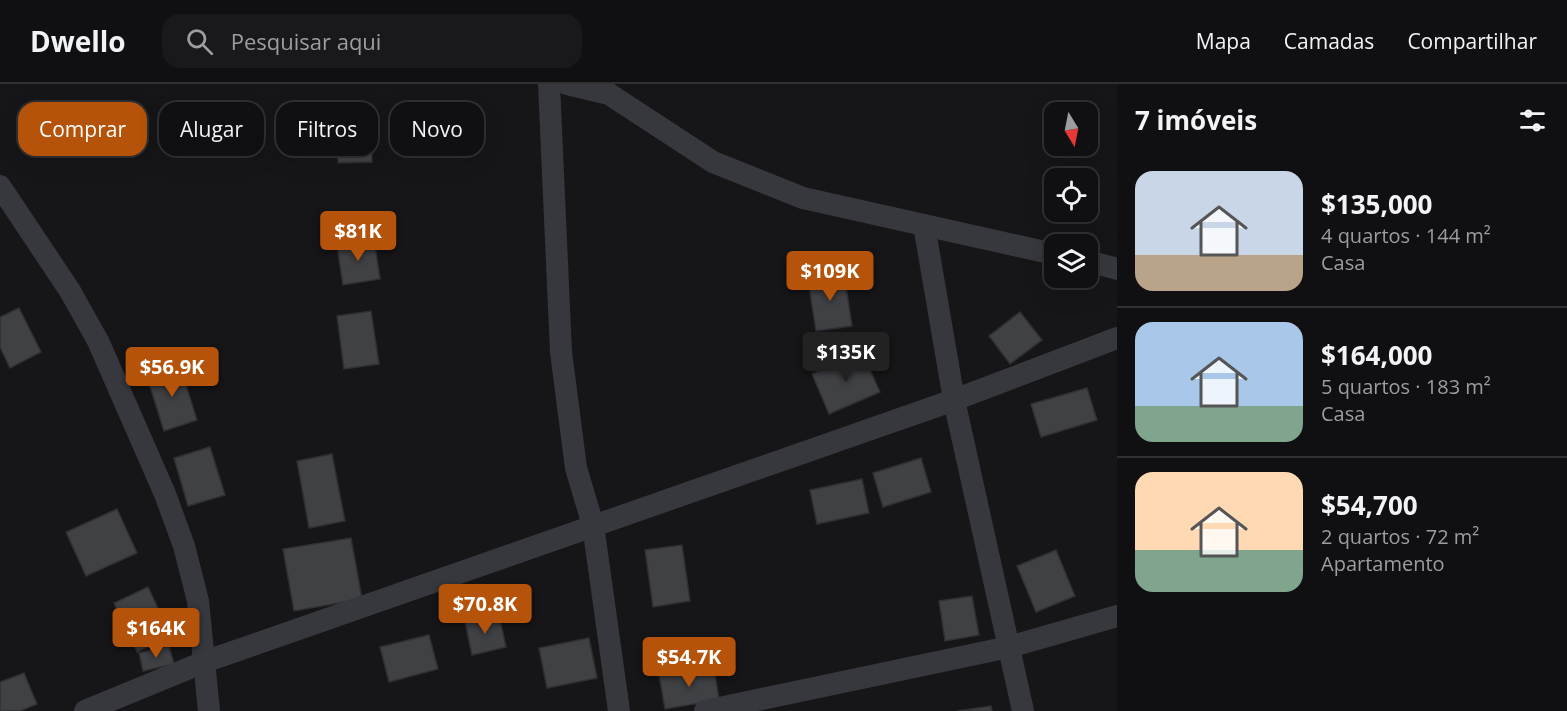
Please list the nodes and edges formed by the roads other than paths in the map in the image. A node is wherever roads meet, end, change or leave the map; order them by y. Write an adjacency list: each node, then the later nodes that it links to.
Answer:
1 (549, 84): 10 (street)
2 (567, 84): 4 (street)
3 (0, 186): 13 (street)
4 (924, 225): 5 (street); 9 (street)
5 (1044, 252)
6 (1098, 264): 7 (street)
7 (1117, 269)
8 (1117, 338): 9 (street)
9 (954, 399): 10 (street); 12 (street)
10 (593, 525): 13 (street); 16 (street)
11 (1117, 616): 12 (street)
12 (1009, 647): 17 (street); 18 (street)
13 (204, 662): 14 (street); 15 (street)
14 (85, 711)
15 (209, 711)
16 (619, 711)
17 (705, 711)
18 (1023, 711)

